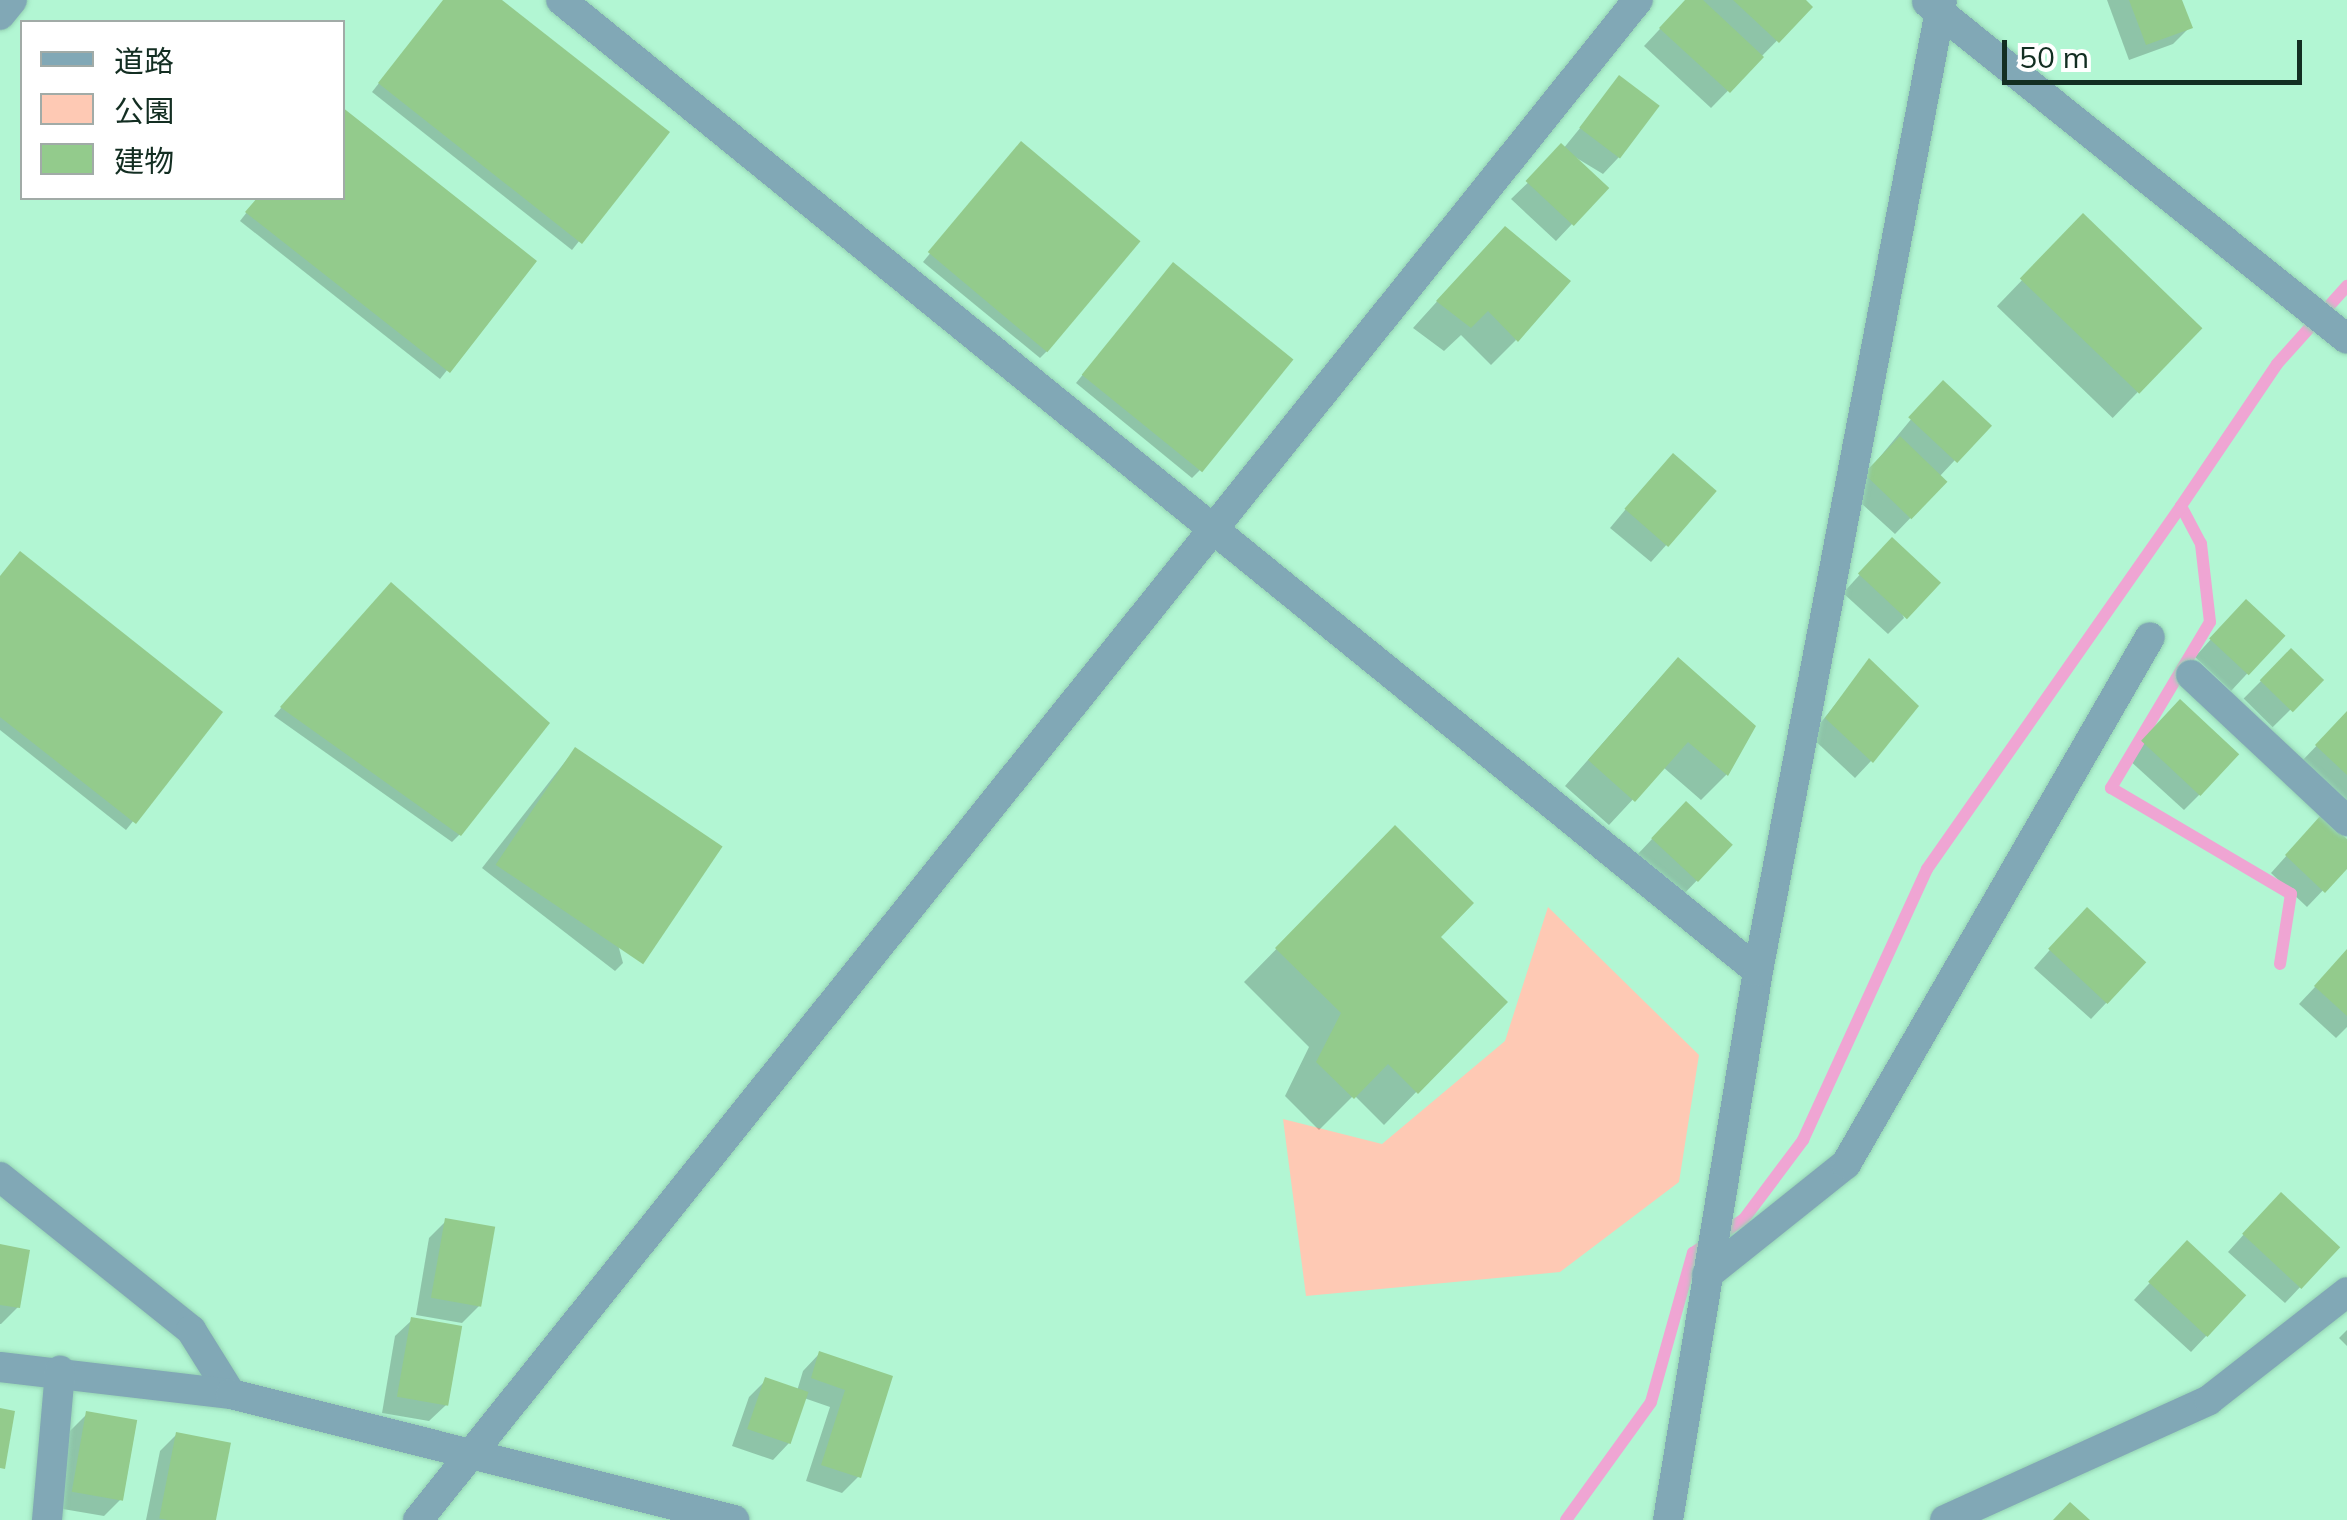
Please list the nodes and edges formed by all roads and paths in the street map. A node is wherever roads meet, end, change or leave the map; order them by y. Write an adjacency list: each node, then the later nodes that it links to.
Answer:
1 (12, 0): 5 (street)
2 (561, 0): 7 (street)
3 (1638, 0): 7 (street)
4 (1936, 5): 6 (street); 11 (street)
5 (0, 14)
6 (2330, 324)
7 (1212, 524): 11 (street); 18 (street)
8 (2150, 637): 13 (street)
9 (2191, 675): 10 (street)
10 (2347, 821)
11 (1758, 971): 13 (street)
12 (0, 1177): 17 (street)
13 (1708, 1268): 22 (street)
14 (2347, 1292): 23 (street)
15 (0, 1367): 16 (street)
16 (60, 1371): 17 (street); 19 (street)
17 (231, 1394): 18 (street)
18 (476, 1450): 20 (street); 21 (street)
19 (46, 1520)
20 (418, 1520)
21 (734, 1520)
22 (1668, 1520)
23 (1945, 1520)

